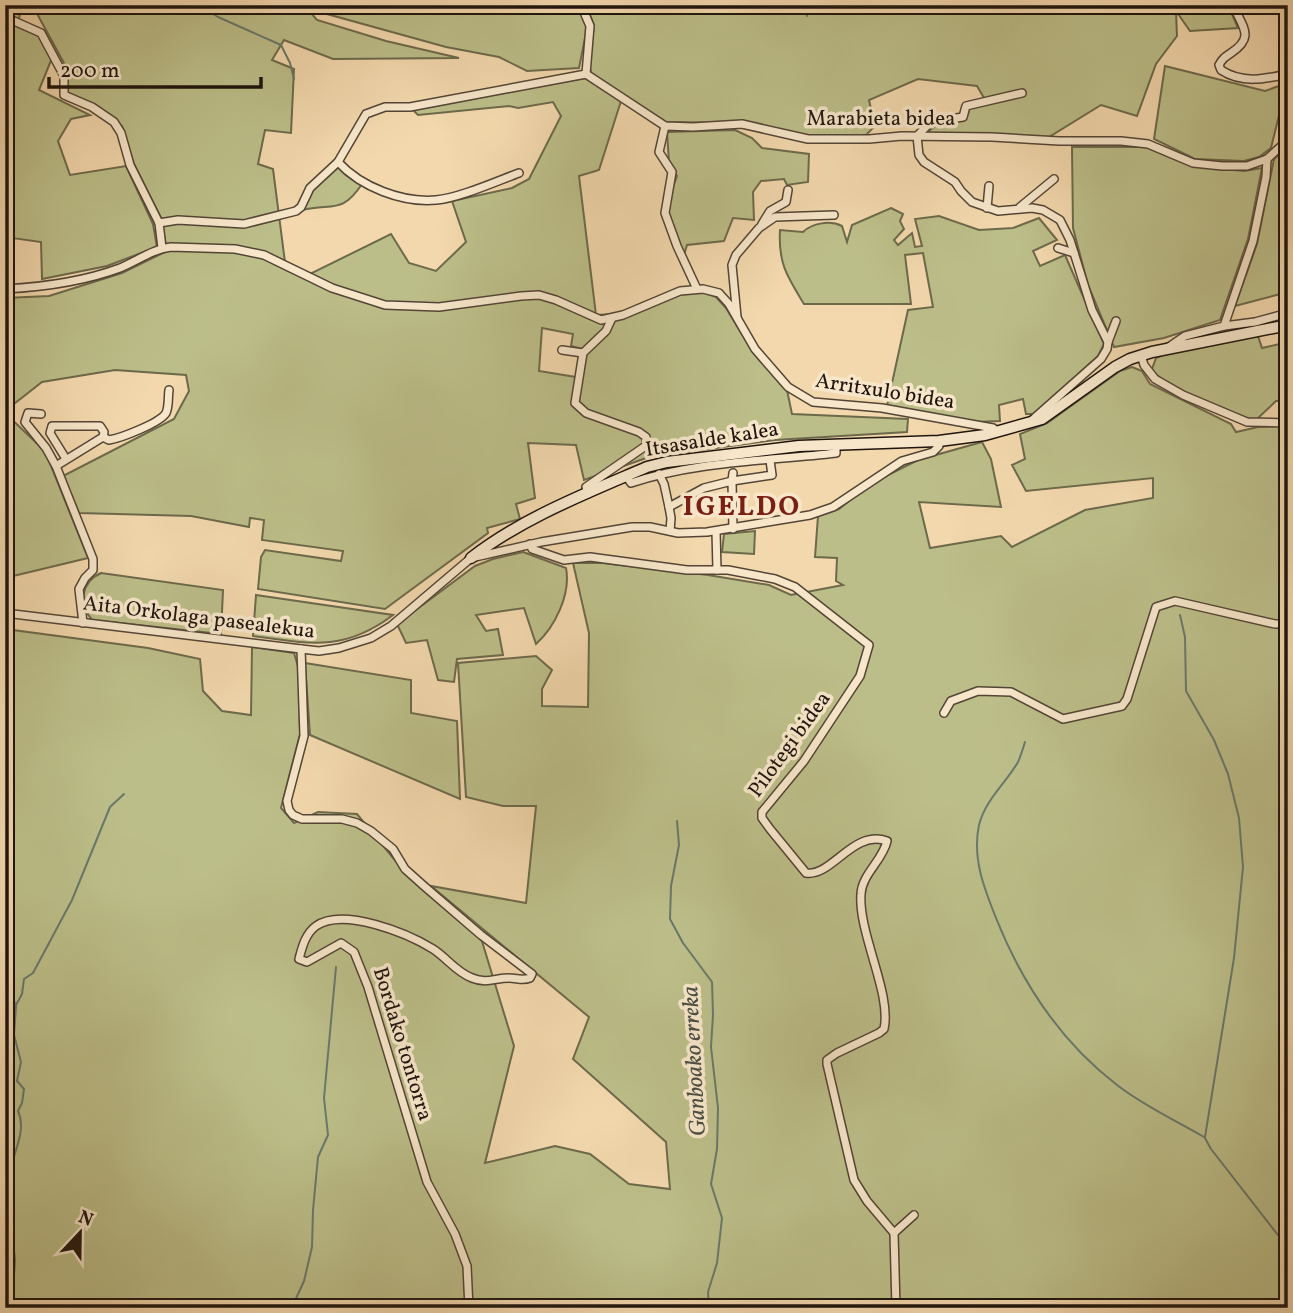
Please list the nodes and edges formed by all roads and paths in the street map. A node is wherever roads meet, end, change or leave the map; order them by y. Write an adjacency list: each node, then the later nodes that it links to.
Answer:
1 (581, 5): 4 (street)
2 (1233, 5): 5 (street)
3 (5, 17): 19 (street)
4 (586, 74): 7 (street); 11 (street)
5 (1288, 74)
6 (1022, 93): 8 (street)
7 (665, 126): 8 (street, Marabieta bidea); 25 (street)
8 (916, 136): 10 (street, Marabieta bidea); 16 (street)
9 (1288, 140): 10 (street)
10 (1267, 159): 31 (street)
11 (338, 162): 12 (street); 19 (street)
12 (519, 173)
13 (1054, 178): 17 (street)
14 (989, 186): 16 (street)
15 (788, 190): 20 (street)
16 (987, 208): 17 (street)
17 (1018, 209): 23 (street)
18 (834, 215): 20 (street)
19 (159, 223): 21 (street)
20 (760, 228): 28 (street)
21 (162, 248): 24 (street); 27 (street)
22 (1058, 248): 23 (street)
23 (1074, 253): 32 (street)
24 (5, 289)
25 (697, 289): 27 (street); 28 (street, Arritxulo bidea)
26 (1288, 313): 31 (street)
27 (612, 318): 35 (street)
28 (737, 318): 41 (street, Arritxulo bidea)
29 (1116, 321): 32 (street)
30 (1288, 325): 33 (street, Itsasalde kalea)
31 (1224, 326): 33 (street)
32 (1108, 342): 39 (street)
33 (1166, 349): 36 (street, Itsasalde kalea)
34 (562, 350): 35 (street)
35 (583, 353): 51 (street)
36 (1141, 355): 39 (street, Itsasalde kalea); 40 (street)
37 (169, 390): 42 (street)
38 (41, 414): 47 (street)
39 (1029, 422): 41 (street, Itsasalde kalea)
40 (1288, 422)
41 (998, 432): 43 (street, Itsasalde kalea)
42 (103, 437): 45 (street); 45 (street)
43 (939, 441): 44 (street, Itsasalde kalea); 53 (street, Aita Orkolaga pasealekua)
44 (836, 444): 46 (street); 49 (street, Itsasalde kalea)
45 (66, 458): 47 (street)
46 (770, 460): 48 (street); 50 (street)
47 (56, 466): 62 (street)
48 (659, 474): 49 (street); 52 (street)
49 (626, 476): 51 (street, Itsasalde kalea)
50 (732, 477): 52 (street); 53 (street)
51 (588, 494): 54 (street, Itsasalde kalea)
52 (668, 507): 55 (street)
53 (733, 529): 56 (street, Aita Orkolaga pasealekua)
54 (511, 531): 58 (street); 59 (street, Itsasalde kalea)
55 (670, 531): 56 (street, Aita Orkolaga pasealekua); 57 (street, Aita Orkolaga pasealekua)
56 (716, 531): 60 (street)
57 (530, 544): 58 (street, Aita Orkolaga pasealekua); 60 (street)
58 (515, 548): 59 (street, Aita Orkolaga pasealekua)
59 (471, 558): 64 (street, Aita Orkolaga pasealekua)
60 (717, 570): 67 (street, Pilotegi bidea)
61 (5, 613): 62 (street, Aita Orkolaga pasealekua)
62 (83, 623): 64 (street, Aita Orkolaga pasealekua)
63 (1288, 624): 65 (street)
64 (301, 649): 68 (street, Bordako tontorra)
65 (944, 713)
66 (914, 1215): 67 (street)
67 (894, 1233): 69 (street)
68 (469, 1308)
69 (895, 1308)

